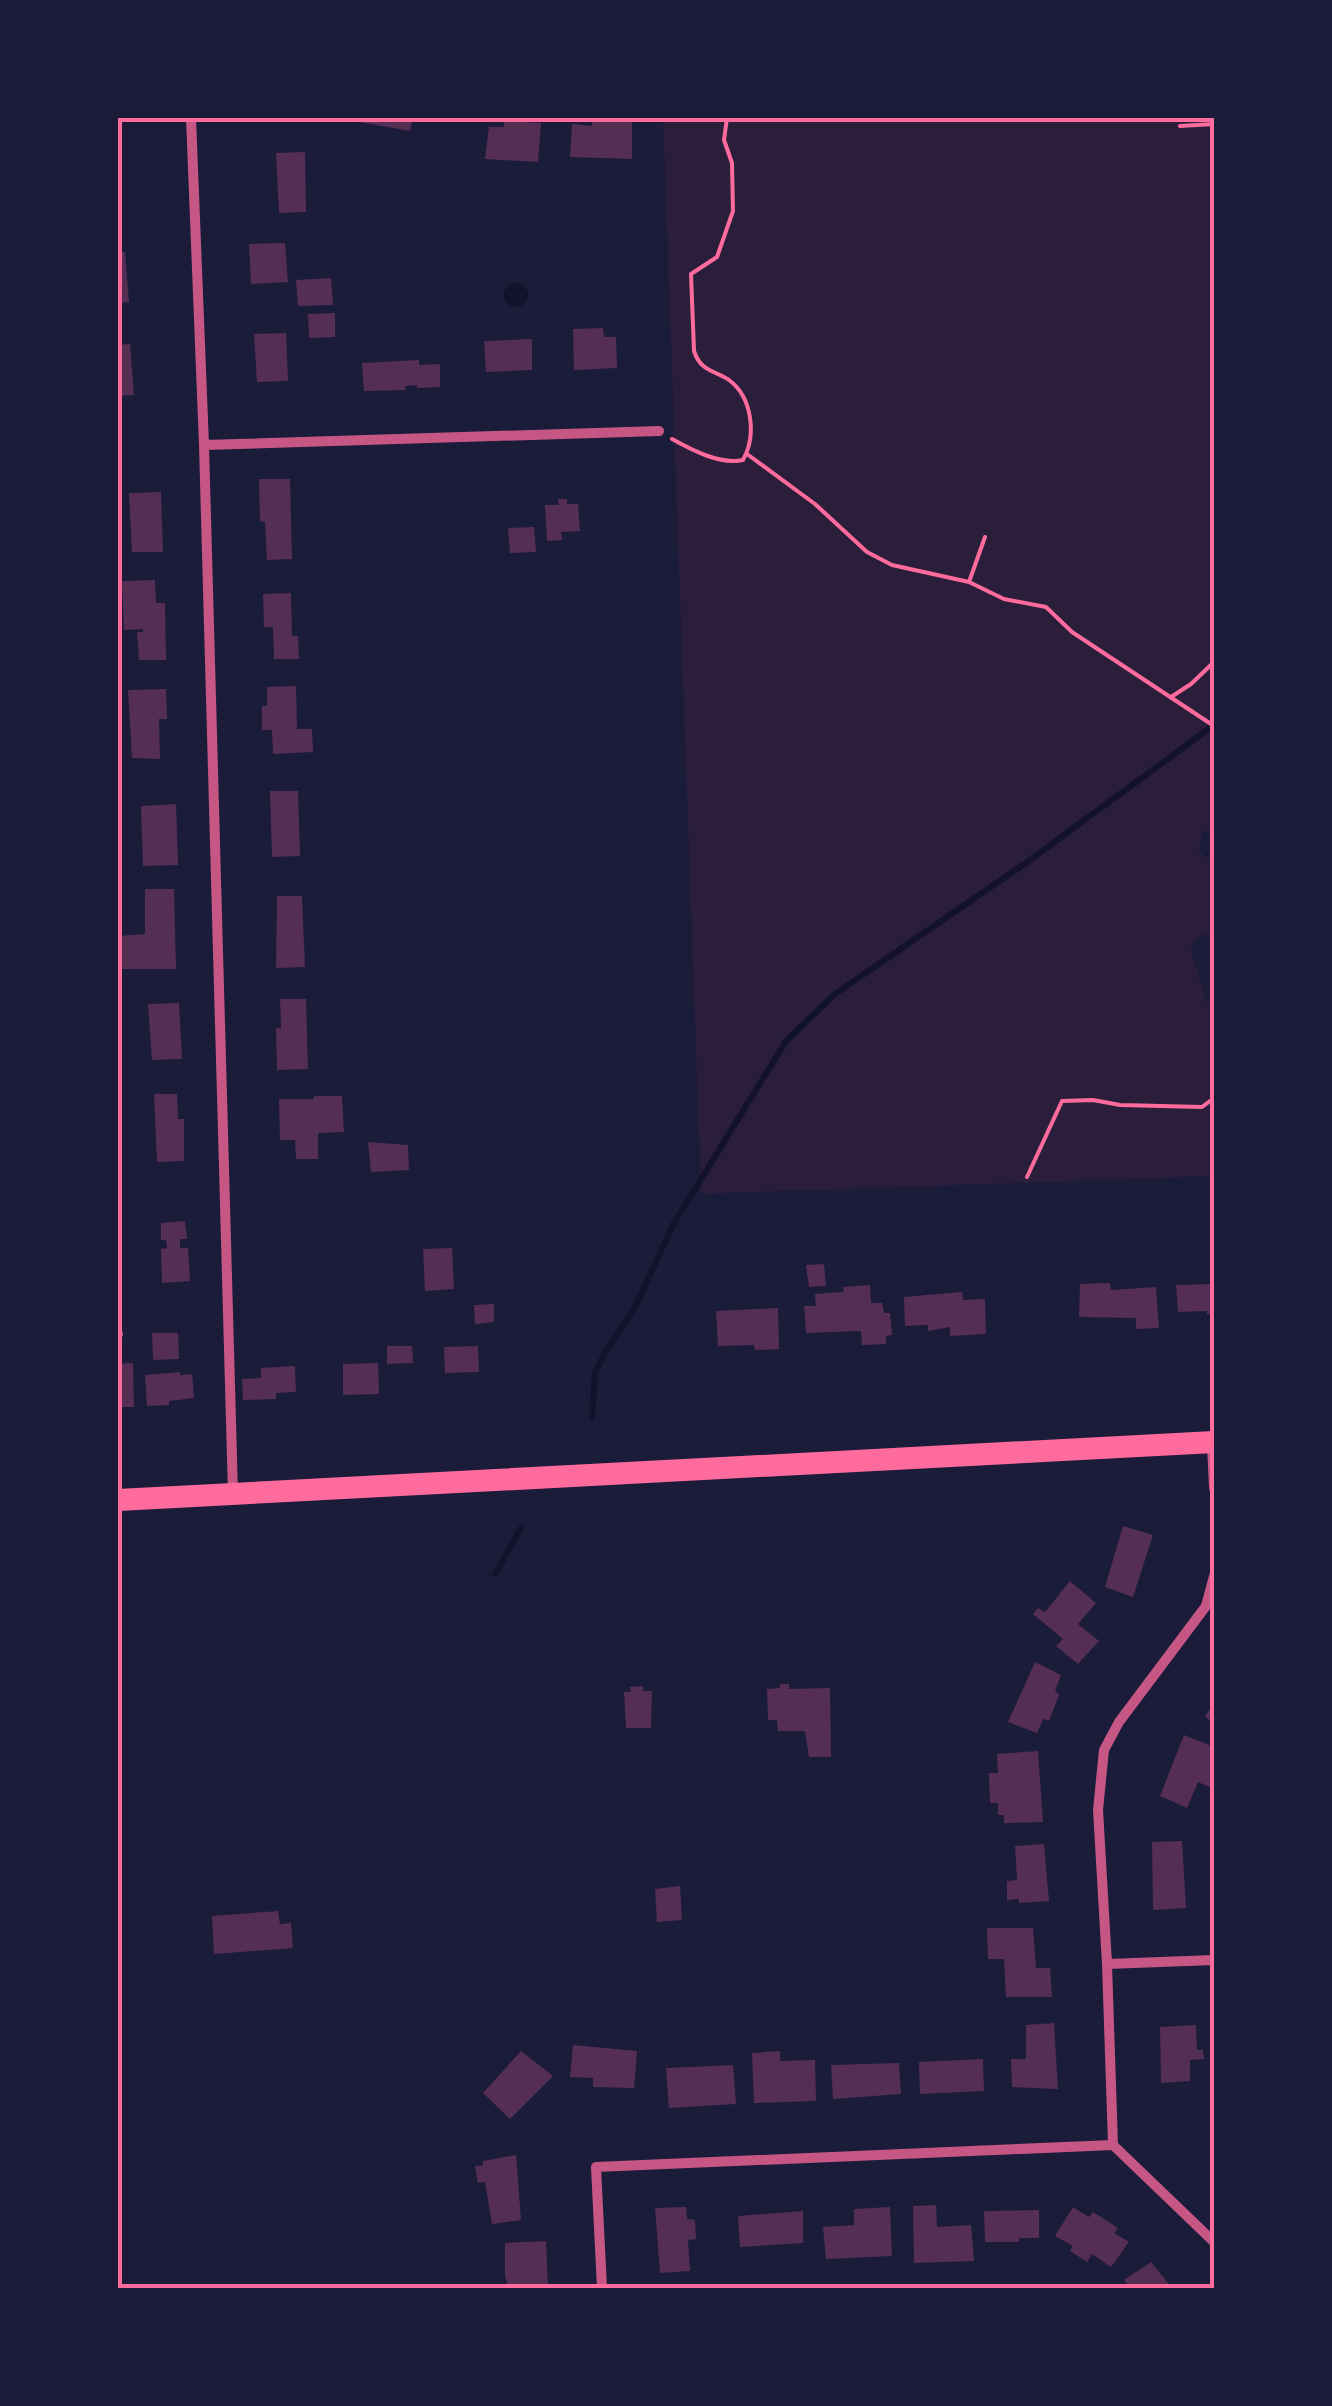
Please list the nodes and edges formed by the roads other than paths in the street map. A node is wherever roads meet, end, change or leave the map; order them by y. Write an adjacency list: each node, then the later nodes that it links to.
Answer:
1 (191, 118): 3 (street)
2 (659, 431): 3 (street)
3 (204, 445): 6 (street)
4 (1214, 1441): 5 (street); 6 (main road)
5 (1214, 1488)
6 (233, 1494): 7 (main road)
7 (118, 1500)
8 (1214, 1576): 10 (street)
9 (1214, 1960): 10 (street)
10 (1108, 1964): 11 (street)
11 (1113, 2145): 12 (street); 13 (street)
12 (1214, 2242)
13 (602, 2288)

